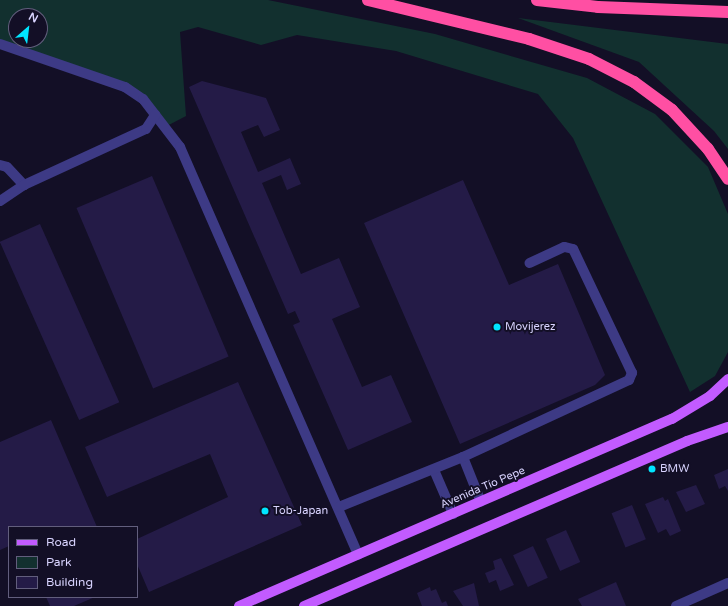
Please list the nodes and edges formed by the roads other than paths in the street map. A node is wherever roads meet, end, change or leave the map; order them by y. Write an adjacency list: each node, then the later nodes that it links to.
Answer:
1 (368, 0): 7 (highway)
2 (537, 0): 3 (highway)
3 (728, 12)
4 (0, 44): 5 (street)
5 (155, 115): 8 (street); 16 (street)
6 (0, 165): 8 (street)
7 (728, 179)
8 (24, 185): 9 (street)
9 (0, 202)
10 (529, 264): 13 (street)
11 (728, 379): 15 (main road, Avenida Tío Pepe)
12 (728, 427): 21 (main road)
13 (463, 457): 14 (street); 15 (street)
14 (434, 470): 16 (street); 17 (street)
15 (481, 502): 17 (main road, Avenida Tío Pepe)
16 (339, 507): 18 (street)
17 (452, 514): 18 (main road, Avenida Tío Pepe)
18 (358, 555): 20 (main road, Avenida Tío Pepe)
19 (728, 583): 22 (street)
20 (239, 606)
21 (304, 606)
22 (676, 606)

